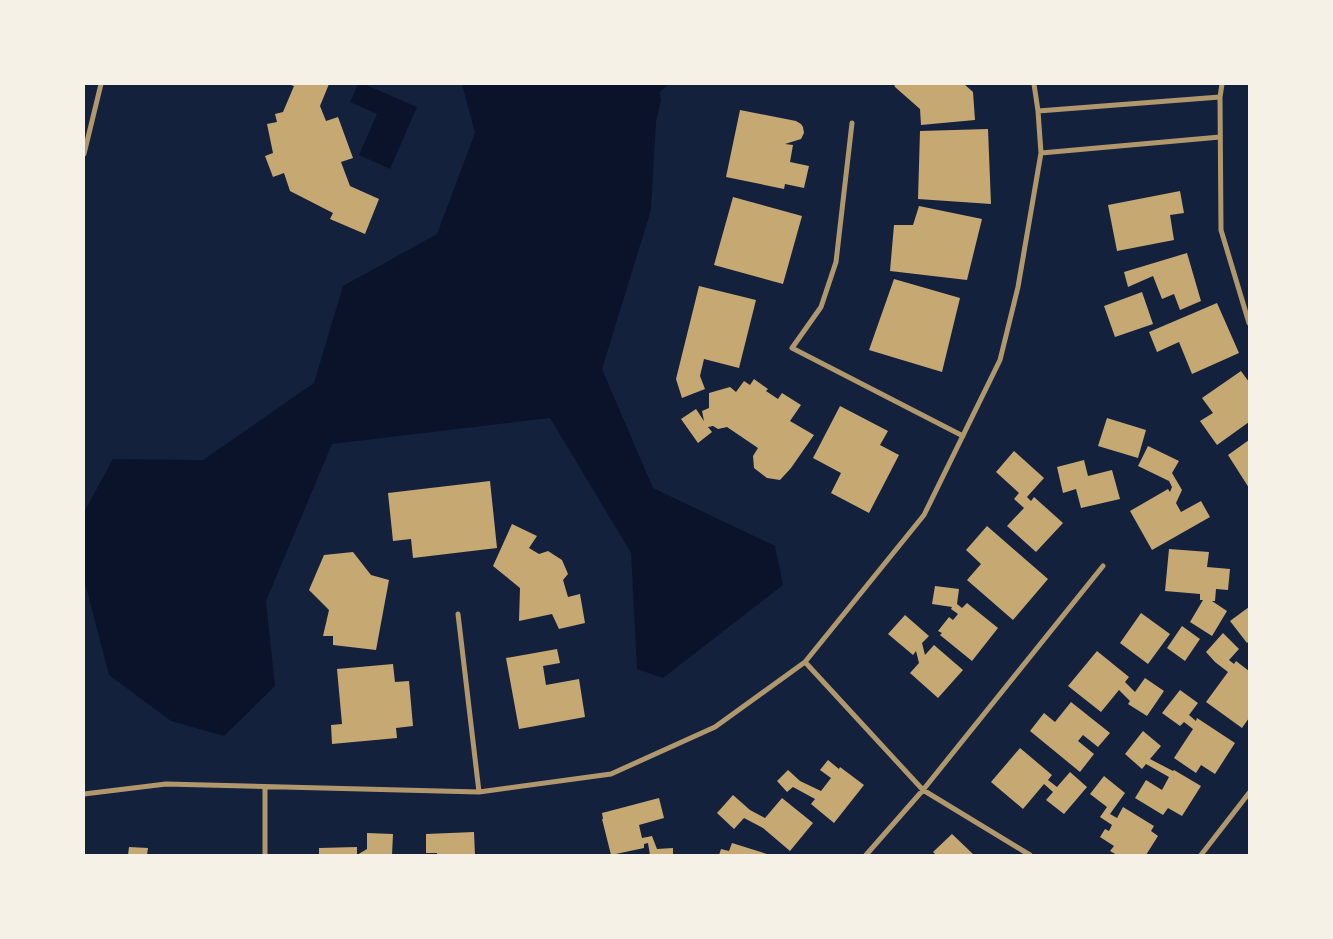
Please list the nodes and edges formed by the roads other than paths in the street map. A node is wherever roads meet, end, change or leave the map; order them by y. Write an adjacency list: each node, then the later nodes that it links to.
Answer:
1 (101, 84): 9 (street)
2 (1034, 84): 5 (street)
3 (1222, 84): 4 (street)
4 (1220, 97): 5 (street); 7 (street)
5 (1038, 111): 8 (street)
6 (852, 123): 11 (street)
7 (1220, 137): 8 (street); 10 (street)
8 (1041, 153): 11 (street)
9 (84, 154)
10 (1249, 323)
11 (963, 436): 14 (street)
12 (1103, 566): 16 (street)
13 (458, 614): 17 (street)
14 (805, 662): 16 (street); 17 (street)
15 (265, 787): 17 (street); 19 (street); 20 (street)
16 (923, 790): 21 (street); 22 (street)
17 (479, 792)
18 (1249, 793): 23 (street)
19 (84, 794)
20 (265, 855)
21 (866, 855)
22 (1030, 855)
23 (1200, 855)

